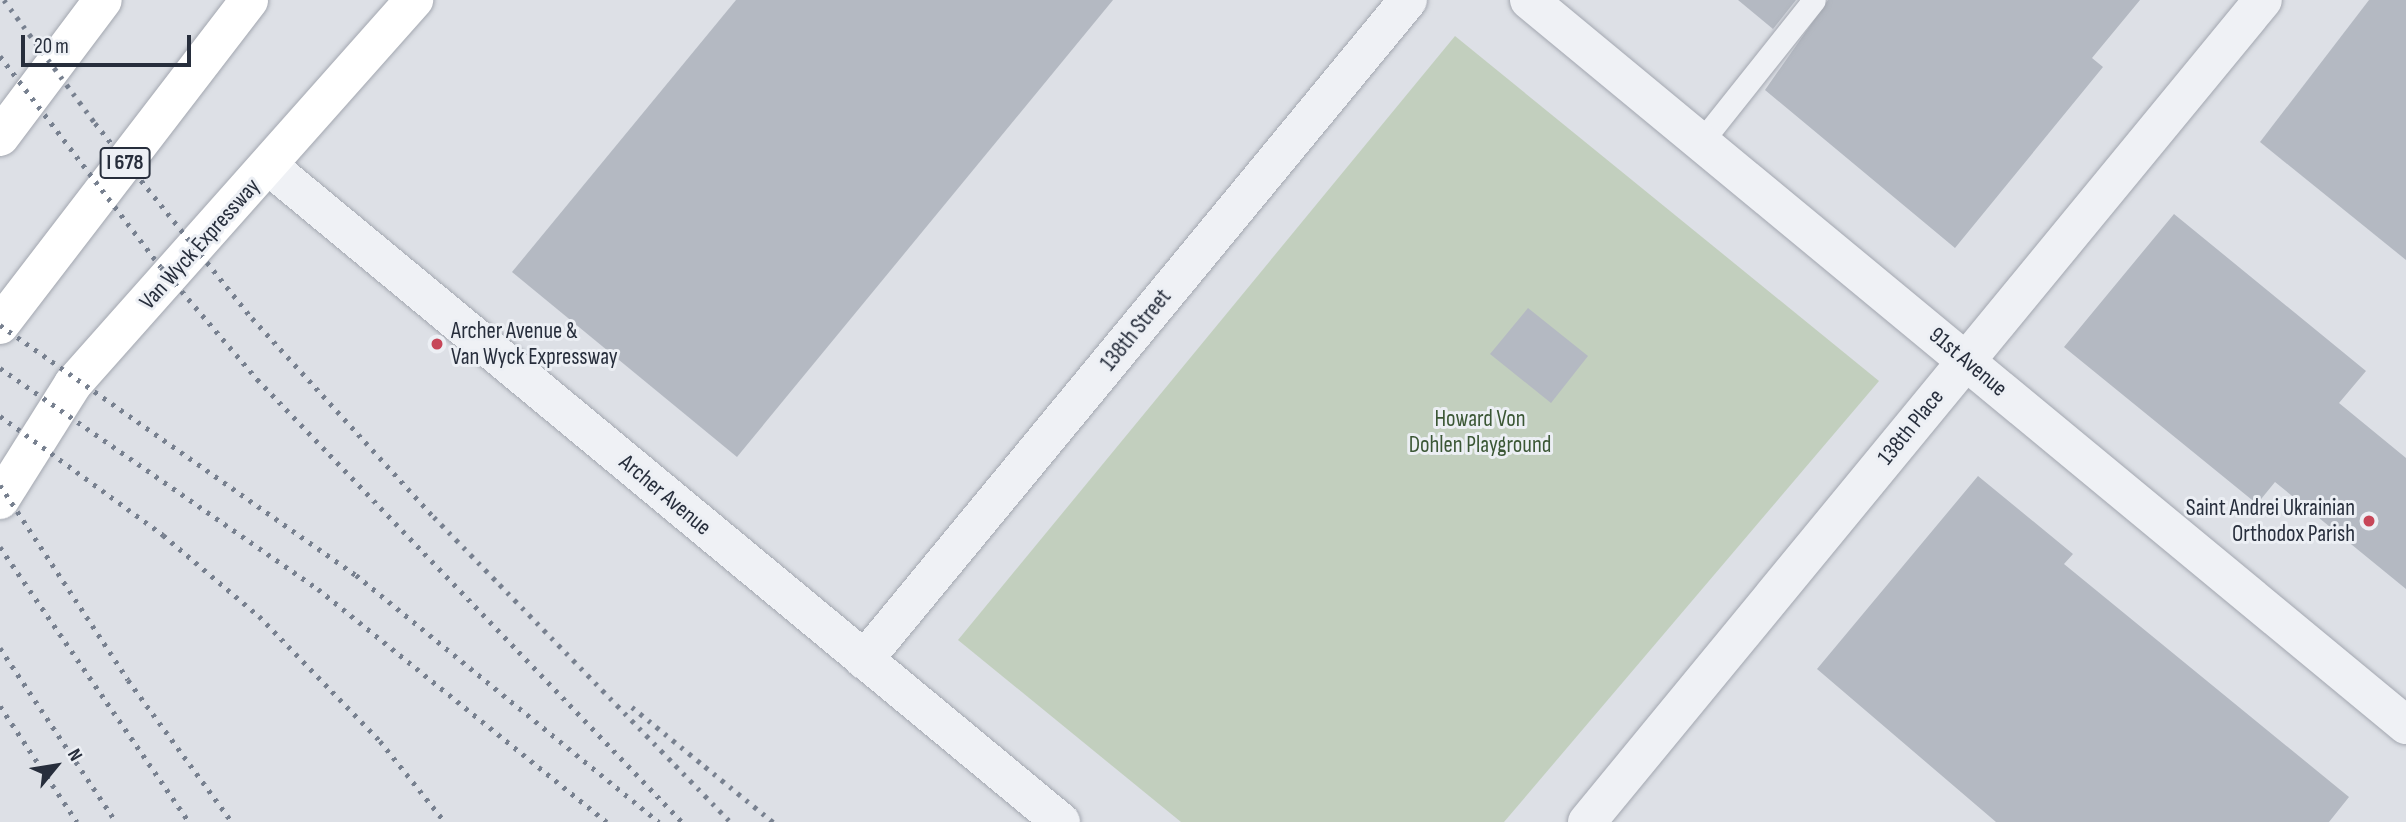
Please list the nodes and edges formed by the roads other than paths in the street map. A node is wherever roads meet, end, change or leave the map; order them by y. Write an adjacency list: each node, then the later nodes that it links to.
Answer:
1 (103, 0): 8 (main road)
2 (249, 0): 11 (main road, I 678)
3 (414, 0): 10 (main road, Van Wyck Expressway)
4 (1408, 0): 14 (street, 138th Street)
5 (1529, 0): 9 (street, 91st Avenue)
6 (1814, 0): 9 (lane)
7 (2263, 0): 12 (street, 138th Place)
8 (0, 137)
9 (1702, 142): 12 (street, 91st Avenue)
10 (270, 167): 13 (main road, Van Wyck Expressway); 14 (street, Archer Avenue)
11 (0, 325)
12 (1965, 360): 15 (street, 91st Avenue); 17 (street, 138th Place)
13 (0, 500)
14 (864, 660): 16 (street, Archer Avenue)
15 (2406, 725)
16 (1061, 822)
17 (1587, 822)

